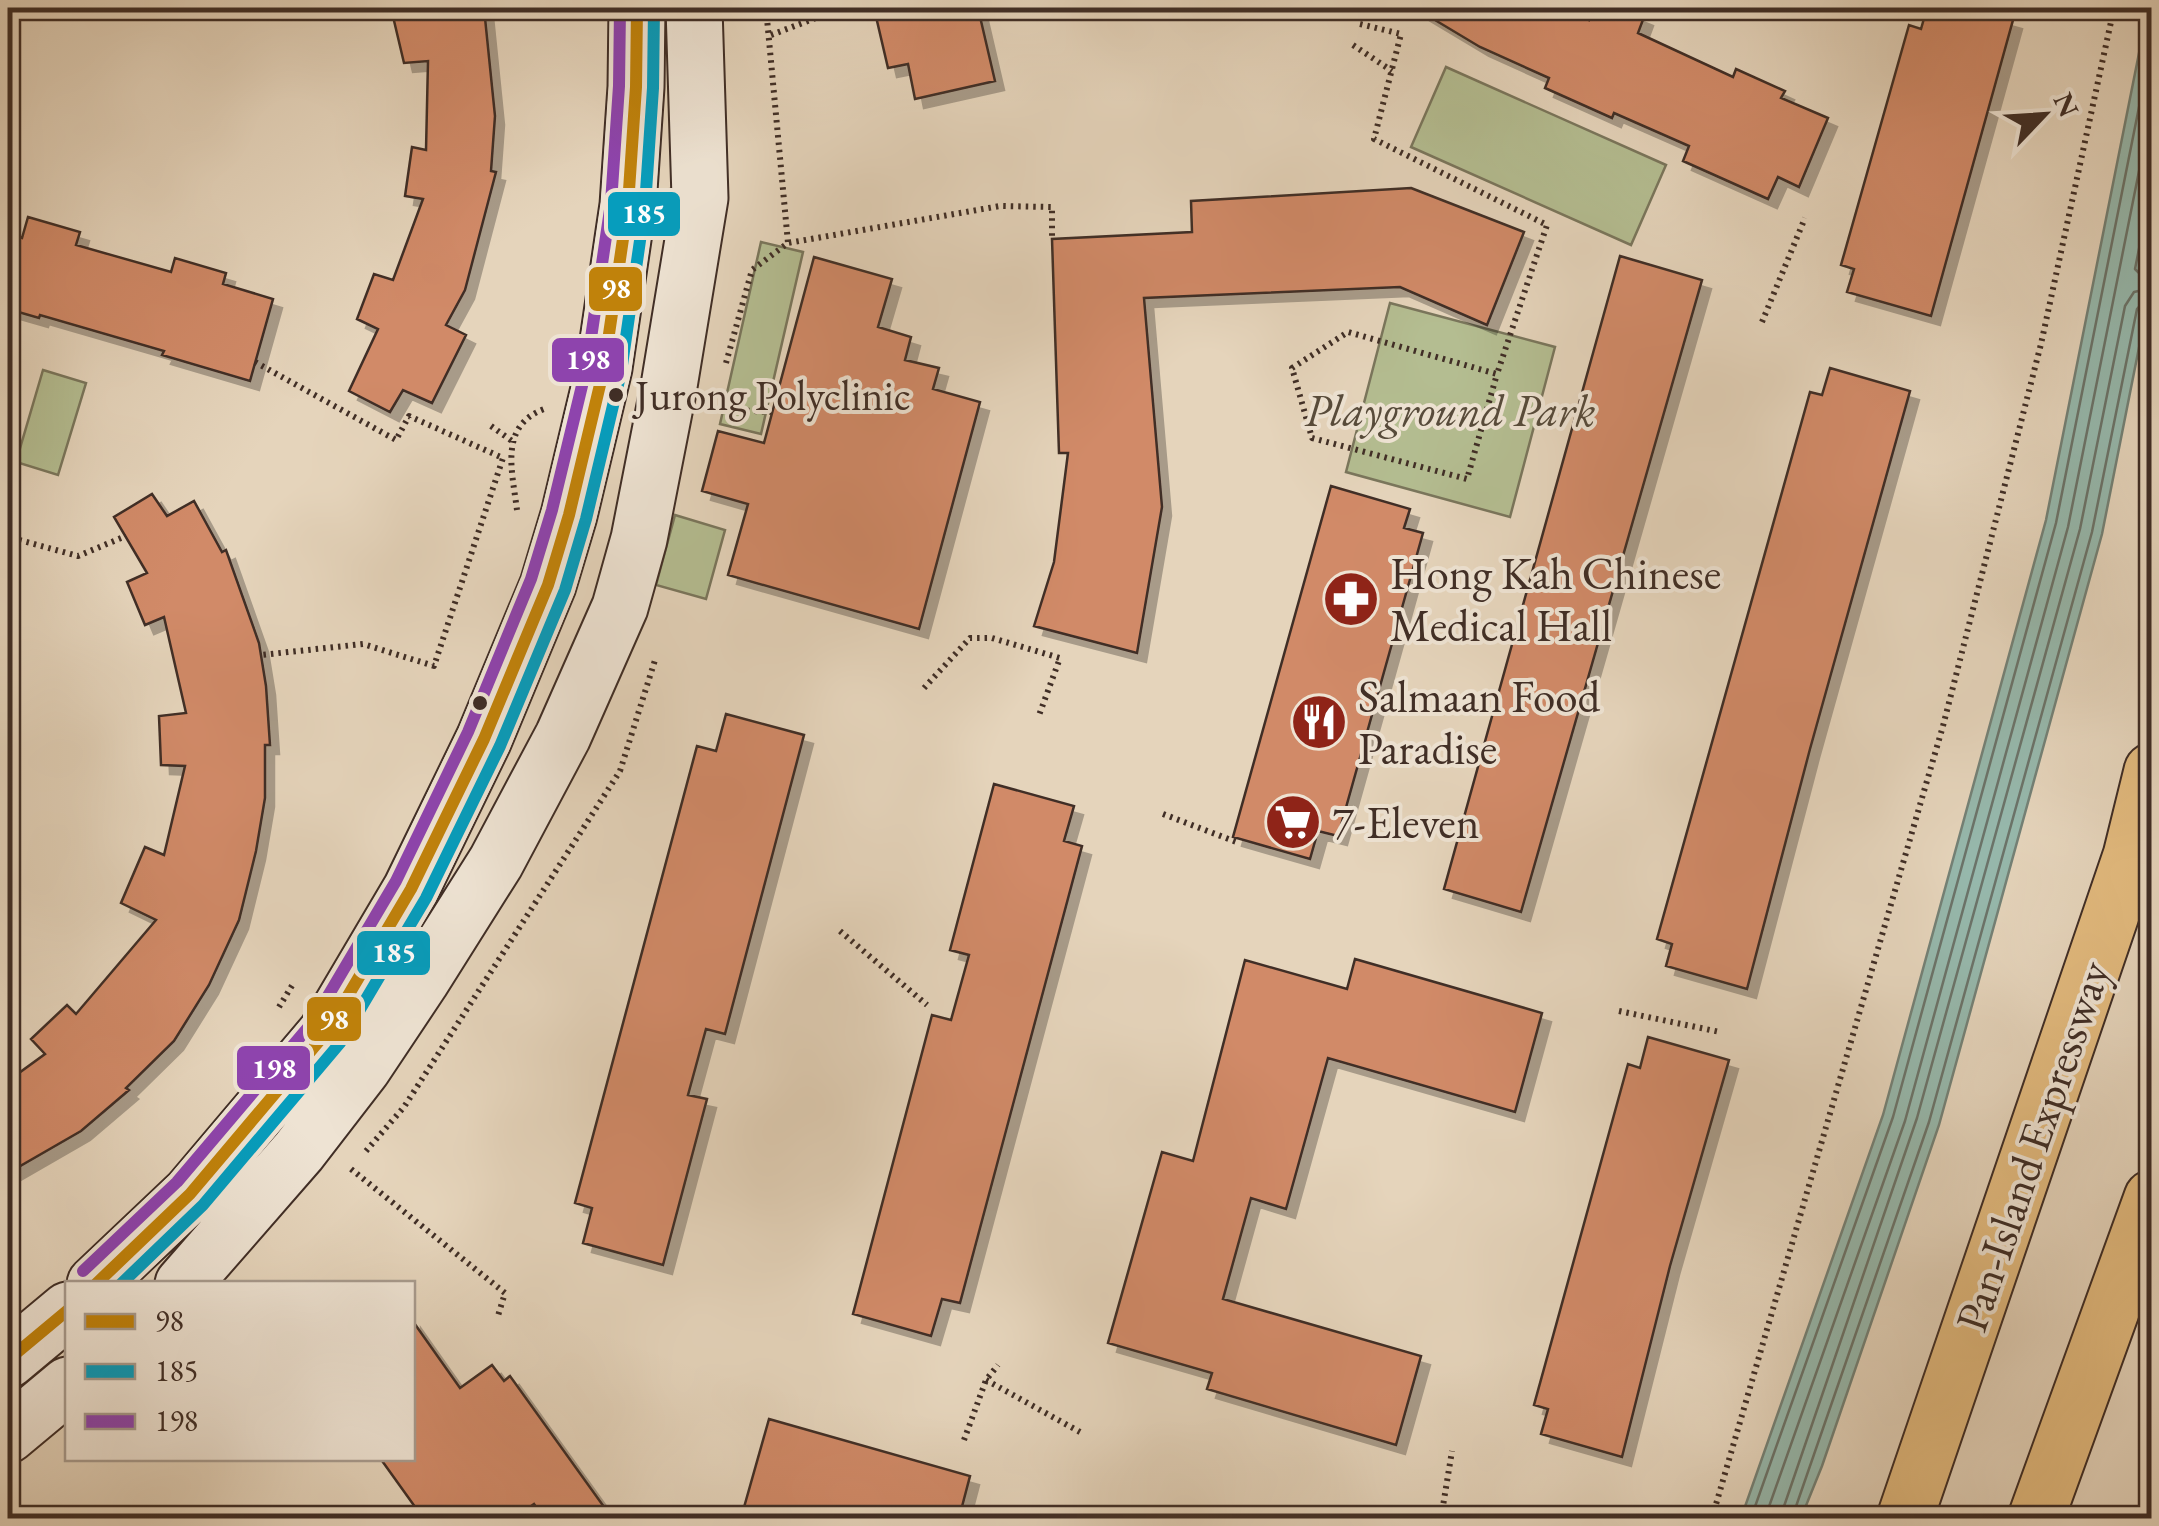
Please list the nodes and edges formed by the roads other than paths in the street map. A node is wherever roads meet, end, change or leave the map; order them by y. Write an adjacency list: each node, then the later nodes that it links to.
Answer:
1 (636, 8): 4 (street)
2 (694, 8): 3 (street)
3 (700, 198): 4 (lane); 8 (street)
4 (628, 205): 7 (street)
5 (2152, 771): 13 (highway, Pan-Island Expressway)
6 (2152, 1198): 14 (highway)
7 (98, 1281)
8 (186, 1281)
9 (65, 1312): 10 (street)
10 (8, 1360)
11 (65, 1388): 12 (street)
12 (8, 1435)
13 (1905, 1518)
14 (2036, 1518)

